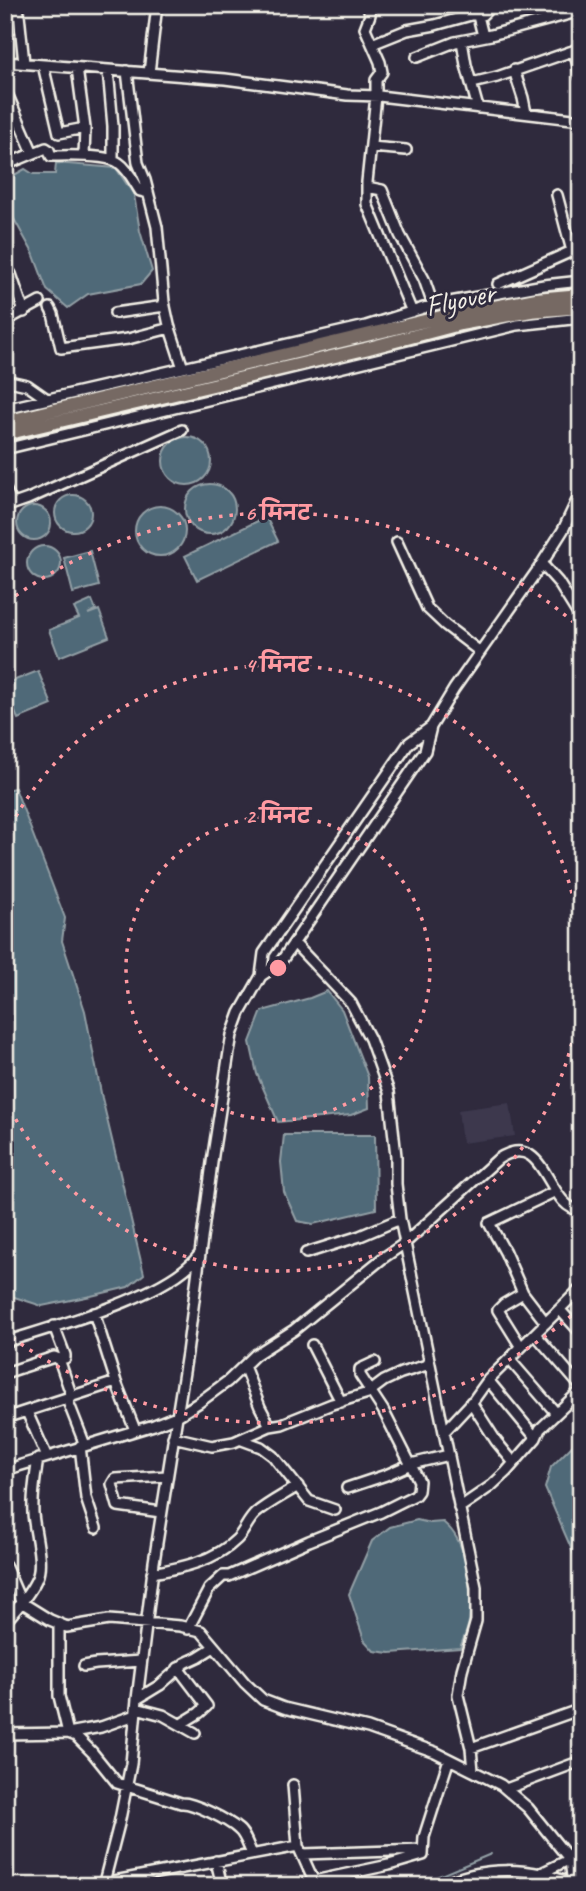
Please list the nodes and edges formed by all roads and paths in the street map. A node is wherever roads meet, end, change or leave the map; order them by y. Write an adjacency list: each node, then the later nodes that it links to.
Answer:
1 (19, 5): 14 (street)
2 (157, 5): 20 (street)
3 (368, 5): 10 (street)
4 (492, 5): 7 (street)
5 (579, 5): 6 (street)
6 (581, 11): 8 (street)
7 (476, 12): 8 (street); 10 (street)
8 (483, 36): 9 (street)
9 (461, 41): 12 (street); 22 (street)
10 (372, 44): 24 (street)
11 (577, 49): 18 (street); 21 (street)
12 (417, 57)
13 (5, 62): 14 (street)
14 (23, 63): 15 (street)
15 (43, 65): 16 (street); 28 (street)
16 (78, 68): 17 (street); 28 (street)
17 (108, 70): 19 (street); 33 (street)
18 (514, 70): 22 (street); 26 (street)
19 (127, 71): 20 (street); 36 (street)
20 (149, 73): 24 (street)
21 (581, 78)
22 (472, 83): 25 (street)
23 (5, 89): 31 (street)
24 (376, 96): 25 (street); 29 (street)
25 (478, 108): 26 (street)
26 (526, 113): 27 (street)
27 (581, 120)
28 (85, 128): 32 (street)
29 (371, 147): 30 (street); 35 (street)
30 (406, 150)
31 (33, 153): 32 (street); 34 (street)
32 (84, 156): 33 (street)
33 (113, 159): 36 (street)
34 (7, 161)
35 (367, 187): 44 (street); 52 (street)
36 (148, 192): 45 (street)
37 (557, 195): 38 (street)
38 (576, 249): 41 (street)
39 (11, 274): 48 (street)
40 (581, 281): 44 (street)
41 (498, 284)
42 (581, 295): 52 (highway, Flyover)
43 (40, 302): 48 (street)
44 (433, 305): 52 (street)
45 (165, 306): 49 (street); 53 (street)
46 (581, 307): 52 (highway, Flyover)
47 (50, 308): 53 (street)
48 (24, 312): 51 (street)
49 (114, 313)
50 (581, 318): 55 (street)
51 (5, 321)
52 (416, 323): 54 (highway, Flyover); 55 (highway, Flyover)
53 (170, 328): 56 (street)
54 (367, 330): 56 (street); 60 (highway, Flyover)
55 (353, 358): 62 (highway, Flyover); 63 (street)
56 (183, 368): 58 (street)
57 (5, 380): 58 (street)
58 (47, 399): 59 (street)
59 (5, 409)
60 (5, 422)
61 (182, 430): 66 (street)
62 (5, 434)
63 (5, 449)
64 (5, 489): 66 (street)
65 (581, 492): 68 (street)
66 (9, 506)
67 (397, 542): 70 (street)
68 (542, 564): 69 (street); 70 (street)
69 (581, 619)
70 (479, 651): 71 (street)
71 (431, 727): 72 (street); 73 (street)
72 (294, 943): 74 (street); 78 (street)
73 (264, 953): 74 (street); 75 (street)
74 (281, 963): 75 (street)
75 (261, 976): 80 (street)
76 (556, 1191): 77 (street); 79 (street); 83 (street)
77 (581, 1210)
78 (400, 1219): 79 (street); 81 (street)
79 (405, 1243): 96 (street); 97 (street)
80 (200, 1253): 85 (street); 108 (street)
81 (306, 1253)
82 (581, 1288): 84 (street)
83 (523, 1293): 86 (street); 92 (street)
84 (560, 1310): 86 (street); 88 (street)
85 (94, 1313): 87 (street); 100 (street)
86 (546, 1323): 89 (street)
87 (54, 1326): 90 (street); 93 (street)
88 (581, 1333)
89 (535, 1334): 92 (street); 101 (street)
90 (5, 1342)
91 (312, 1345): 104 (street)
92 (521, 1347): 94 (street)
93 (59, 1359): 98 (street); 103 (street)
94 (509, 1359): 99 (street); 107 (street)
95 (375, 1362): 102 (street)
96 (430, 1364): 102 (street); 112 (street)
97 (244, 1366): 108 (street); 110 (street)
98 (5, 1373)
99 (488, 1380): 105 (street); 114 (street)
100 (116, 1382): 103 (street); 111 (street)
101 (581, 1389): 107 (street)
102 (370, 1391): 104 (street); 120 (street)
103 (69, 1398): 106 (street); 116 (street)
104 (341, 1402): 110 (street)
105 (471, 1402): 112 (street); 119 (street)
106 (27, 1412): 109 (street); 118 (street)
107 (556, 1413): 114 (street)
108 (176, 1416): 111 (street); 113 (street)
109 (5, 1418)
110 (270, 1426): 115 (street)
111 (135, 1430): 116 (street)
112 (444, 1432): 117 (street)
113 (173, 1437): 115 (street); 122 (street)
114 (536, 1438): 119 (street)
115 (242, 1440): 123 (street)
116 (82, 1446): 118 (street); 128 (street)
117 (449, 1455): 120 (street); 125 (street)
118 (42, 1458): 121 (street); 131 (street)
119 (514, 1463): 125 (street)
120 (411, 1464): 124 (street); 135 (street)
121 (5, 1470)
122 (167, 1476): 127 (street); 127 (street)
123 (298, 1486): 126 (street); 130 (street)
124 (347, 1488)
125 (459, 1508): 146 (street)
126 (335, 1510)
127 (161, 1512): 130 (street)
128 (96, 1528)
129 (5, 1564): 131 (street)
130 (152, 1573): 133 (street)
131 (22, 1602): 132 (street); 134 (street)
132 (5, 1622)
133 (146, 1623): 134 (street); 135 (street); 137 (street)
134 (59, 1624): 143 (street)
135 (188, 1629): 136 (street)
136 (214, 1647): 139 (street); 147 (street)
137 (141, 1661): 138 (street); 140 (street)
138 (84, 1666)
139 (178, 1668): 140 (street); 142 (street)
140 (136, 1707): 142 (street); 143 (street); 151 (street)
141 (581, 1709): 146 (street)
142 (181, 1724): 144 (street)
143 (68, 1733): 145 (street); 151 (street)
144 (195, 1733)
145 (5, 1734)
146 (471, 1748): 149 (street)
147 (449, 1759): 149 (street); 154 (street)
148 (581, 1761): 152 (street)
149 (473, 1771): 152 (street)
150 (293, 1785): 153 (street)
151 (127, 1787): 155 (street); 161 (street)
152 (506, 1789): 157 (street)
153 (300, 1850): 154 (street); 155 (street); 162 (street)
154 (423, 1850): 162 (street)
155 (252, 1854): 158 (street)
156 (581, 1854): 157 (street)
157 (570, 1860): 159 (street); 166 (street)
158 (216, 1861): 160 (street); 163 (street)
159 (535, 1874): 164 (street); 165 (street); 166 (street)
160 (132, 1882): 161 (street)
161 (103, 1884)
162 (315, 1884)
163 (222, 1886)
164 (439, 1886)
165 (456, 1886)
166 (574, 1886)

